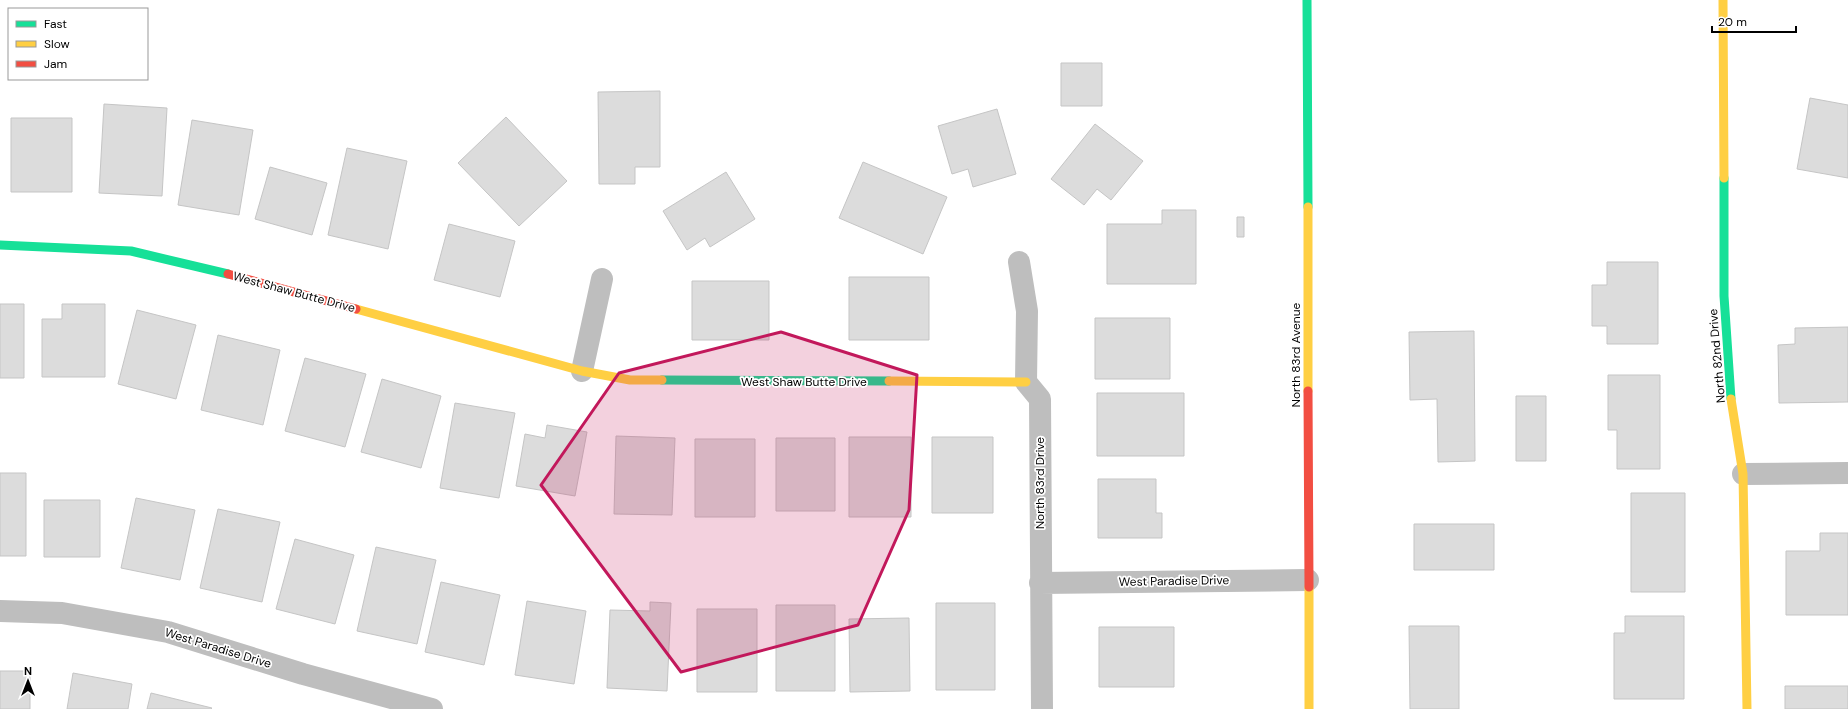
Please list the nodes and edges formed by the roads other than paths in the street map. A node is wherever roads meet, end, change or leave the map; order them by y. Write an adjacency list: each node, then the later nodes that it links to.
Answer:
1 (1307, 0): 10 (street, North 83rd Avenue)
2 (1723, 0): 9 (street, North 82nd Drive)
3 (0, 245): 6 (street, West Shaw Butte Drive)
4 (1019, 262): 7 (street)
5 (602, 279): 6 (street)
6 (582, 371): 7 (street, West Shaw Butte Drive)
7 (1026, 382): 11 (street, North 83rd Drive)
8 (1848, 472): 9 (street)
9 (1744, 474): 16 (street, North 82nd Drive)
10 (1308, 580): 11 (street, West Paradise Drive); 15 (street, North 83rd Avenue)
11 (1040, 583): 14 (street, North 83rd Drive)
12 (0, 611): 13 (street, West Paradise Drive)
13 (432, 709)
14 (1042, 709)
15 (1309, 709)
16 (1747, 709)

